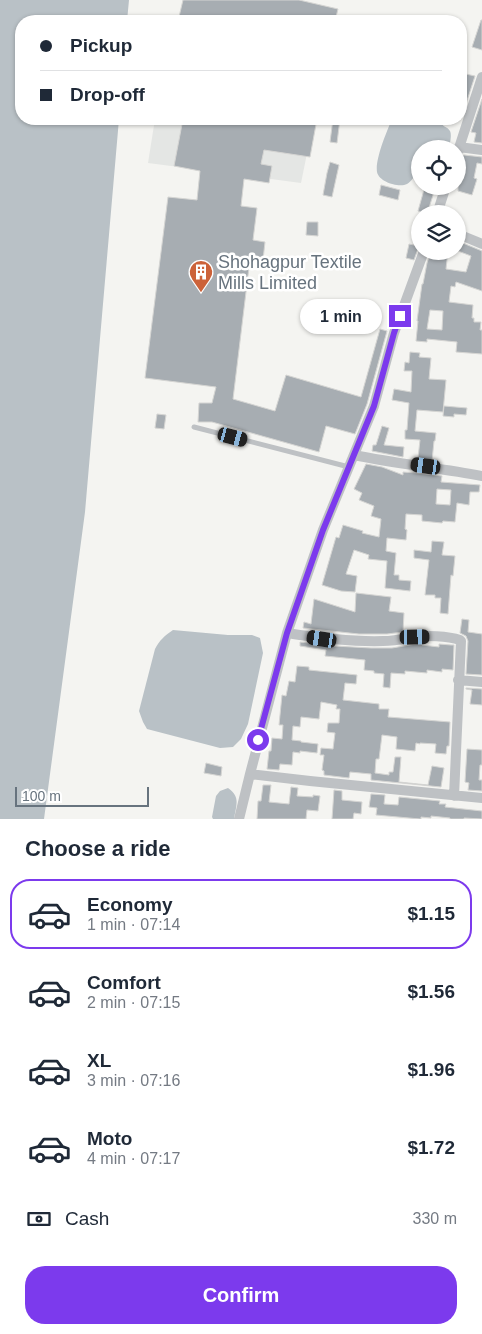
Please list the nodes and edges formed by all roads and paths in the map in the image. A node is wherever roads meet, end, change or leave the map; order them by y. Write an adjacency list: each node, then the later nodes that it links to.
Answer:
1 (482, 77): 2 (street)
2 (467, 122)
3 (466, 125): 4 (street)
4 (461, 140)
5 (466, 149): 6 (street)
6 (482, 150)
7 (466, 237): 8 (street)
8 (482, 244)
9 (421, 260): 11 (street)
10 (194, 427): 12 (lane)
11 (354, 455): 12 (street); 13 (street)
12 (349, 467): 14 (street)
13 (482, 476)
14 (287, 633): 15 (street); 17 (street)
15 (458, 680): 16 (street); 18 (street)
16 (482, 682)
17 (250, 774): 18 (street); 20 (street)
18 (454, 796): 19 (street)
19 (482, 798)
20 (239, 819)

